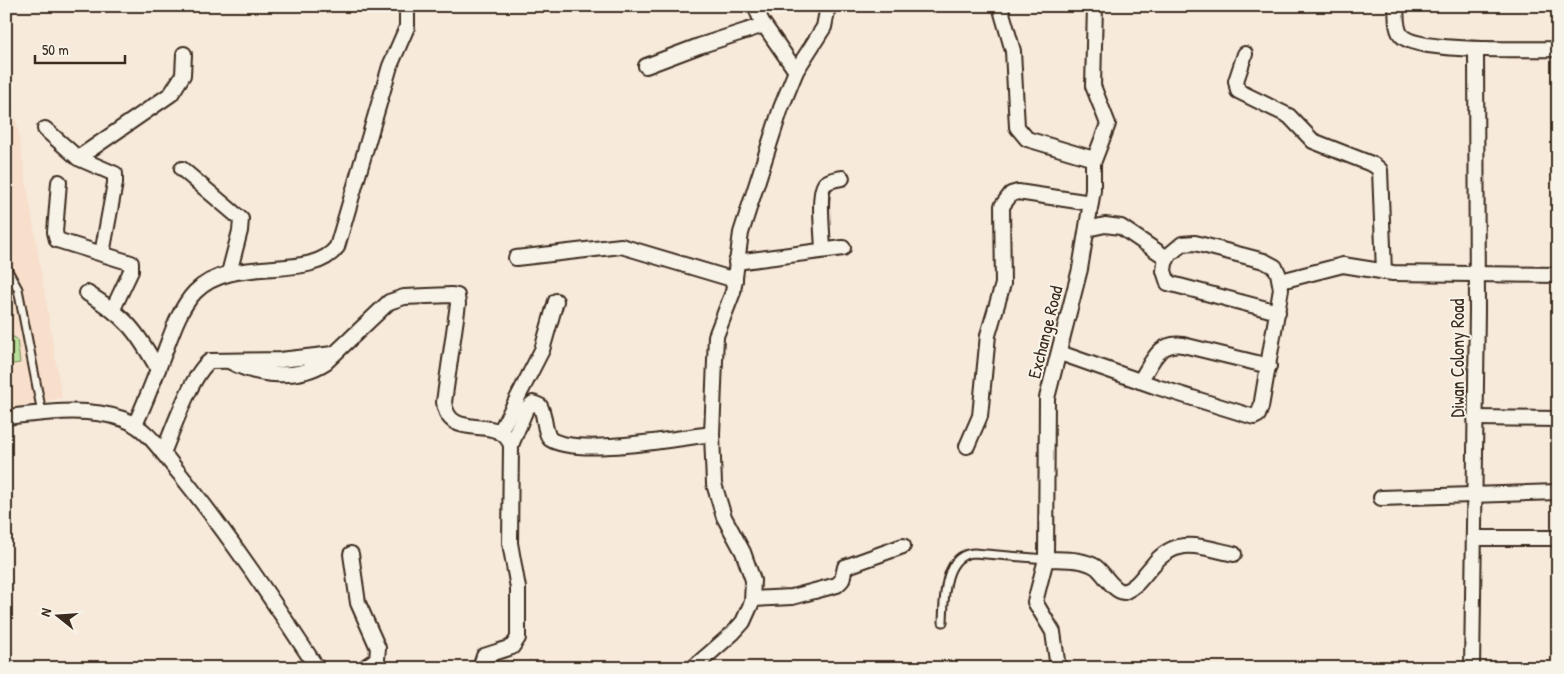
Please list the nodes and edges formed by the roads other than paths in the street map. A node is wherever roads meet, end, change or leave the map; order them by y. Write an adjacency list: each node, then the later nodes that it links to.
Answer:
1 (407, 6): 30 (street)
2 (755, 6): 7 (street)
3 (828, 6): 13 (street)
4 (1000, 6): 16 (street)
5 (1095, 6): 16 (street, Exchange Road)
6 (1396, 6): 8 (street)
7 (764, 25): 12 (street); 13 (street)
8 (1476, 49): 9 (street); 31 (street, Diwan Colony Road)
9 (1558, 49)
10 (184, 54): 15 (street)
11 (1245, 54): 29 (street)
12 (646, 66)
13 (796, 72): 27 (street)
14 (45, 130): 15 (street)
15 (78, 158): 24 (street)
16 (1094, 159): 20 (street, Exchange Road)
17 (182, 169): 30 (street)
18 (842, 178): 23 (street)
19 (59, 182): 24 (street)
20 (1091, 203): 21 (street, Exchange Road); 51 (street)
21 (1087, 229): 26 (street); 39 (street, Exchange Road)
22 (843, 248): 23 (street)
23 (823, 250): 27 (street)
24 (102, 254): 37 (street)
25 (516, 258): 33 (street)
26 (1167, 258): 34 (street); 38 (street)
27 (736, 262): 33 (street)
28 (6, 267): 43 (lane)
29 (1384, 272): 31 (street); 34 (street)
30 (229, 273): 41 (street)
31 (1476, 273): 32 (street); 45 (street, Diwan Colony Road)
32 (1558, 275)
33 (735, 280): 49 (street)
34 (1281, 281): 38 (street)
35 (88, 293): 37 (street)
36 (556, 301): 48 (street)
37 (113, 309): 41 (street)
38 (1278, 312): 40 (street)
39 (1060, 353): 42 (street); 61 (street, Exchange Road)
40 (1269, 366): 42 (street); 42 (street)
41 (158, 369): 47 (street)
42 (1140, 381)
43 (42, 413): 44 (street); 47 (street)
44 (6, 417)
45 (1475, 418): 46 (street); 54 (street, Diwan Colony Road)
46 (1558, 419)
47 (136, 425): 52 (street)
48 (500, 432): 50 (street); 52 (street)
49 (712, 434): 50 (street); 62 (street)
50 (511, 445): 66 (street)
51 (967, 446)
52 (163, 453): 64 (street)
53 (1558, 492): 54 (street)
54 (1474, 495): 55 (street); 56 (street, Diwan Colony Road)
55 (1381, 498)
56 (1474, 538): 57 (street); 69 (street, Diwan Colony Road)
57 (1558, 538)
58 (903, 546): 62 (street)
59 (351, 554): 65 (street)
60 (1234, 554): 61 (street)
61 (1046, 559): 63 (lane); 68 (street, Exchange Road)
62 (753, 598): 67 (street)
63 (943, 622)
64 (317, 668)
65 (364, 668)
66 (480, 668)
67 (693, 668)
68 (1058, 668)
69 (1472, 668)

